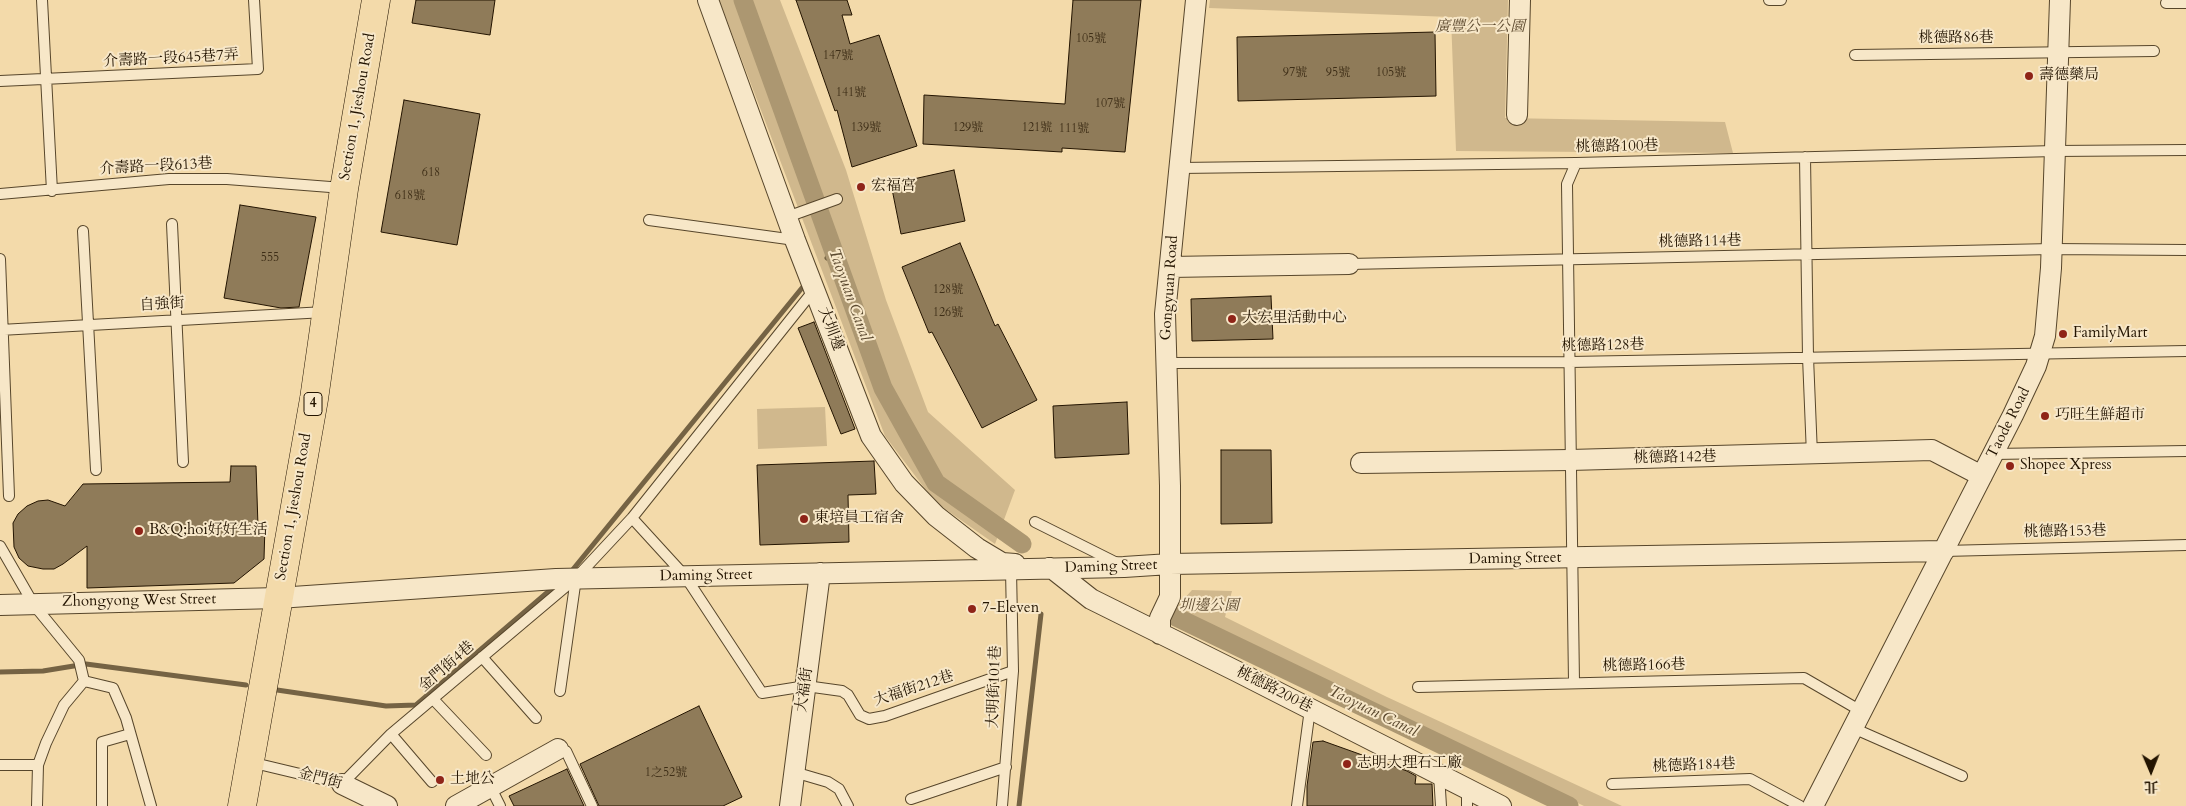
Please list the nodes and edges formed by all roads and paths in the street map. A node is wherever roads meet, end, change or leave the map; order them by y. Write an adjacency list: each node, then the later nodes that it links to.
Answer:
1 (42, 0): 15 (lane)
2 (254, 0): 15 (lane, 介壽路一段645巷7弄)
3 (376, 0): 23 (main road, Section 1, Jieshou Road / 4)
4 (708, 0): 27 (street, 大圳邊)
5 (1196, 0): 22 (street, Gongyuan Road)
6 (1520, 0): 17 (street)
7 (1769, 0): 8 (lane)
8 (1781, 0)
9 (2060, 0): 13 (street, Taode Road)
10 (2166, 3): 11 (lane)
11 (2186, 4)
12 (2154, 51): 13 (lane, 桃德路86巷)
13 (2058, 53): 14 (lane, 桃德路86巷); 18 (street, Taode Road)
14 (1855, 54)
15 (46, 80): 16 (lane); 24 (lane)
16 (0, 81)
17 (1517, 115)
18 (2055, 150): 19 (lane, 桃德路100巷); 20 (lane, 桃德路100巷); 32 (street, Taode Road)
19 (2186, 150)
20 (1805, 157): 21 (lane, 桃德路100巷); 34 (lane)
21 (1576, 163): 22 (lane, 桃德路100巷); 36 (lane)
22 (1180, 168): 38 (street, Gongyuan Road)
23 (344, 188): 24 (lane, 介壽路一段613巷); 40 (main road, Section 1, Jieshou Road / 4)
24 (52, 191): 25 (lane, 介壽路一段613巷)
25 (0, 194)
26 (837, 198): 27 (lane)
27 (793, 214): 31 (street, 大圳邊)
28 (649, 220): 31 (lane)
29 (172, 224): 41 (lane)
30 (83, 231): 42 (lane)
31 (795, 240): 39 (street, 大圳邊)
32 (2052, 249): 33 (lane, 桃德路114巷); 34 (lane, 桃德路114巷); 45 (street, Taode Road)
33 (2186, 250)
34 (1807, 254): 36 (lane, 桃德路114巷); 46 (lane)
35 (0, 258): 43 (lane)
36 (1568, 260): 37 (lane, 桃德路114巷); 47 (lane)
37 (1349, 264): 38 (street)
38 (1170, 267): 48 (street, Gongyuan Road)
39 (814, 290): 58 (lane, 金門街4巷); 66 (street, 大圳邊)
40 (325, 312): 41 (lane, 自強街); 71 (main road, Section 1, Jieshou Road / 4)
41 (178, 319): 42 (lane, 自強街); 53 (lane)
42 (88, 324): 43 (lane, 自強街); 55 (lane)
43 (2, 330): 57 (lane)
44 (2186, 351): 45 (lane, 桃德路128巷)
45 (2040, 352): 46 (lane, 桃德路128巷); 50 (street, Taode Road)
46 (1808, 357): 47 (lane, 桃德路128巷); 51 (lane)
47 (1570, 362): 48 (lane, 桃德路128巷); 52 (lane)
48 (1166, 363): 64 (street, Gongyuan Road)
49 (2186, 451): 50 (lane)
50 (1993, 454): 56 (street, Taode Road)
51 (1812, 455): 52 (street, 桃德路142巷); 56 (street, 桃德路142巷)
52 (1570, 460): 54 (street, 桃德路142巷); 63 (lane)
53 (183, 462)
54 (1361, 463)
55 (96, 470)
56 (1982, 476): 62 (street, Taode Road)
57 (9, 496)
58 (632, 518): 69 (lane); 70 (lane, 金門街4巷)
59 (1035, 522): 65 (lane)
60 (2186, 545): 62 (lane, 桃德路153巷)
61 (0, 546): 73 (lane)
62 (1944, 551): 63 (street, Daming Street); 85 (street, Taode Road)
63 (1572, 558): 64 (street, Daming Street); 78 (lane)
64 (1170, 564): 65 (street, Daming Street); 74 (street, Gongyuan Road)
65 (1124, 567): 66 (street, Daming Street)
66 (1052, 568): 67 (street, Daming Street); 74 (street, 桃德路200巷)
67 (1011, 570): 68 (street, Daming Street); 76 (lane, 大明街101巷)
68 (820, 573): 69 (street, Daming Street); 79 (street, 大福街)
69 (685, 576): 70 (street, Daming Street); 79 (lane)
70 (568, 578): 71 (street, Daming Street); 75 (lane, 金門街4巷); 81 (lane)
71 (278, 598): 73 (street, Zhongyong West Street); 90 (main road, Section 1, Jieshou Road / 4)
72 (0, 605): 73 (street, Zhongyong West Street)
73 (34, 605): 77 (lane)
74 (1160, 634): 83 (street, 桃德路200巷)
75 (482, 657): 82 (lane, 金門街4巷); 84 (lane)
76 (1013, 671): 79 (lane, 大福街212巷); 93 (lane, 大明街101巷)
77 (83, 677): 86 (lane); 92 (lane)
78 (1574, 682): 80 (lane, 桃德路166巷); 85 (lane, 桃德路166巷)
79 (806, 686): 94 (street, 大福街)
80 (1418, 687)
81 (560, 691)
82 (433, 699): 87 (lane, 金門街4巷); 89 (lane)
83 (1310, 708): 95 (street, 桃德路200巷); 114 (lane)
84 (536, 718)
85 (1857, 720): 96 (lane, 桃德路166巷); 118 (street, Taode Road)
86 (130, 734): 104 (lane); 105 (lane)
87 (392, 734): 97 (lane); 98 (lane, 金門街4巷)
88 (558, 749): 100 (street); 110 (lane)
89 (486, 756)
90 (249, 762): 98 (lane, 金門街); 106 (main road, Section 1, Jieshou Road / 4)
91 (0, 765): 92 (lane)
92 (38, 765): 103 (lane)
93 (1006, 767): 102 (lane); 113 (lane, 大明街101巷)
94 (794, 772): 111 (street, 大福街); 112 (lane)
95 (1439, 774): 101 (street, 桃德路200巷); 115 (lane)
96 (1962, 776)
97 (432, 782)
98 (342, 784): 107 (street, 金門街)
99 (1612, 784): 117 (lane, 桃德路184巷)
100 (490, 786): 108 (street); 109 (lane)
101 (1467, 797): 116 (street, 桃德路200巷)
102 (911, 799)
103 (37, 806)
104 (102, 806)
105 (150, 806)
106 (242, 806)
107 (387, 806)
108 (456, 806)
109 (500, 806)
110 (592, 806)
111 (790, 806)
112 (848, 806)
113 (1002, 806)
114 (1297, 806)
115 (1441, 806)
116 (1501, 806)
117 (1800, 806)
118 (1813, 806)

